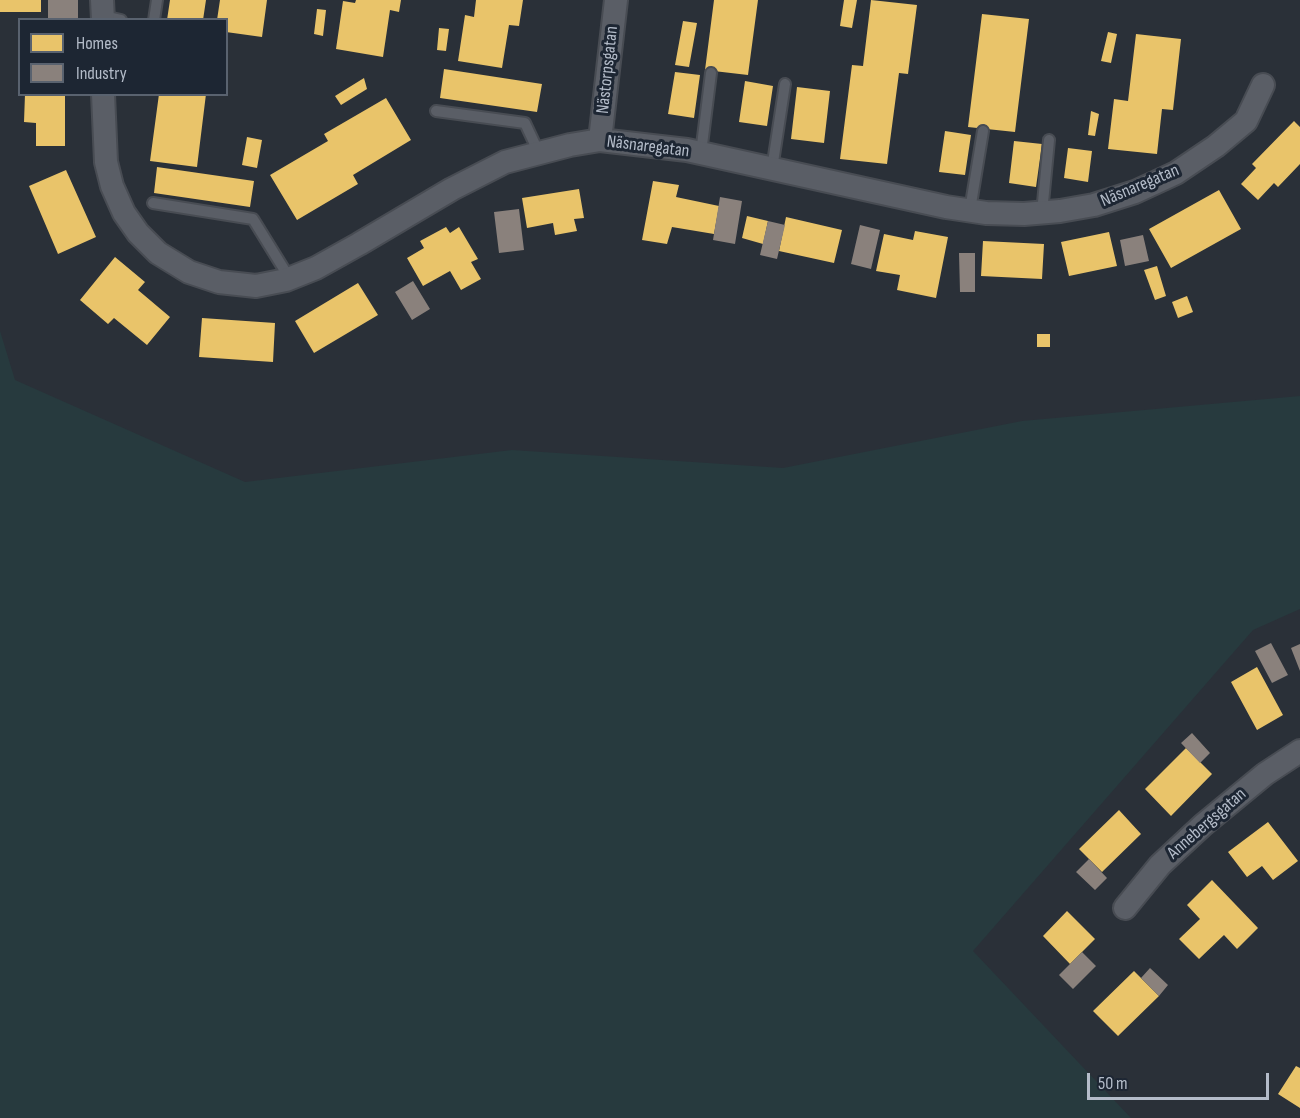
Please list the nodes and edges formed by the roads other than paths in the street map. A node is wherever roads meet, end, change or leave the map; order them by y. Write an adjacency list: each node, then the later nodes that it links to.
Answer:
1 (157, 0): 3 (lane)
2 (616, 0): 10 (street, Nästorpsgatan)
3 (154, 18)
4 (711, 73): 13 (lane)
5 (785, 84): 14 (lane)
6 (1263, 85): 17 (street, Näsnaregatan)
7 (103, 96): 18 (street, Näsnaregatan)
8 (436, 111): 12 (lane)
9 (983, 130): 16 (lane)
10 (600, 140): 12 (street, Näsnaregatan); 13 (street, Näsnaregatan)
11 (1049, 140): 17 (lane)
12 (539, 153): 18 (street, Näsnaregatan)
13 (701, 153): 14 (street, Näsnaregatan)
14 (772, 169): 16 (street, Näsnaregatan)
15 (153, 202): 18 (lane)
16 (970, 210): 17 (street, Näsnaregatan)
17 (1042, 213)
18 (290, 279)
19 (1300, 751): 20 (street, Annebergsgatan)
20 (1125, 908)

